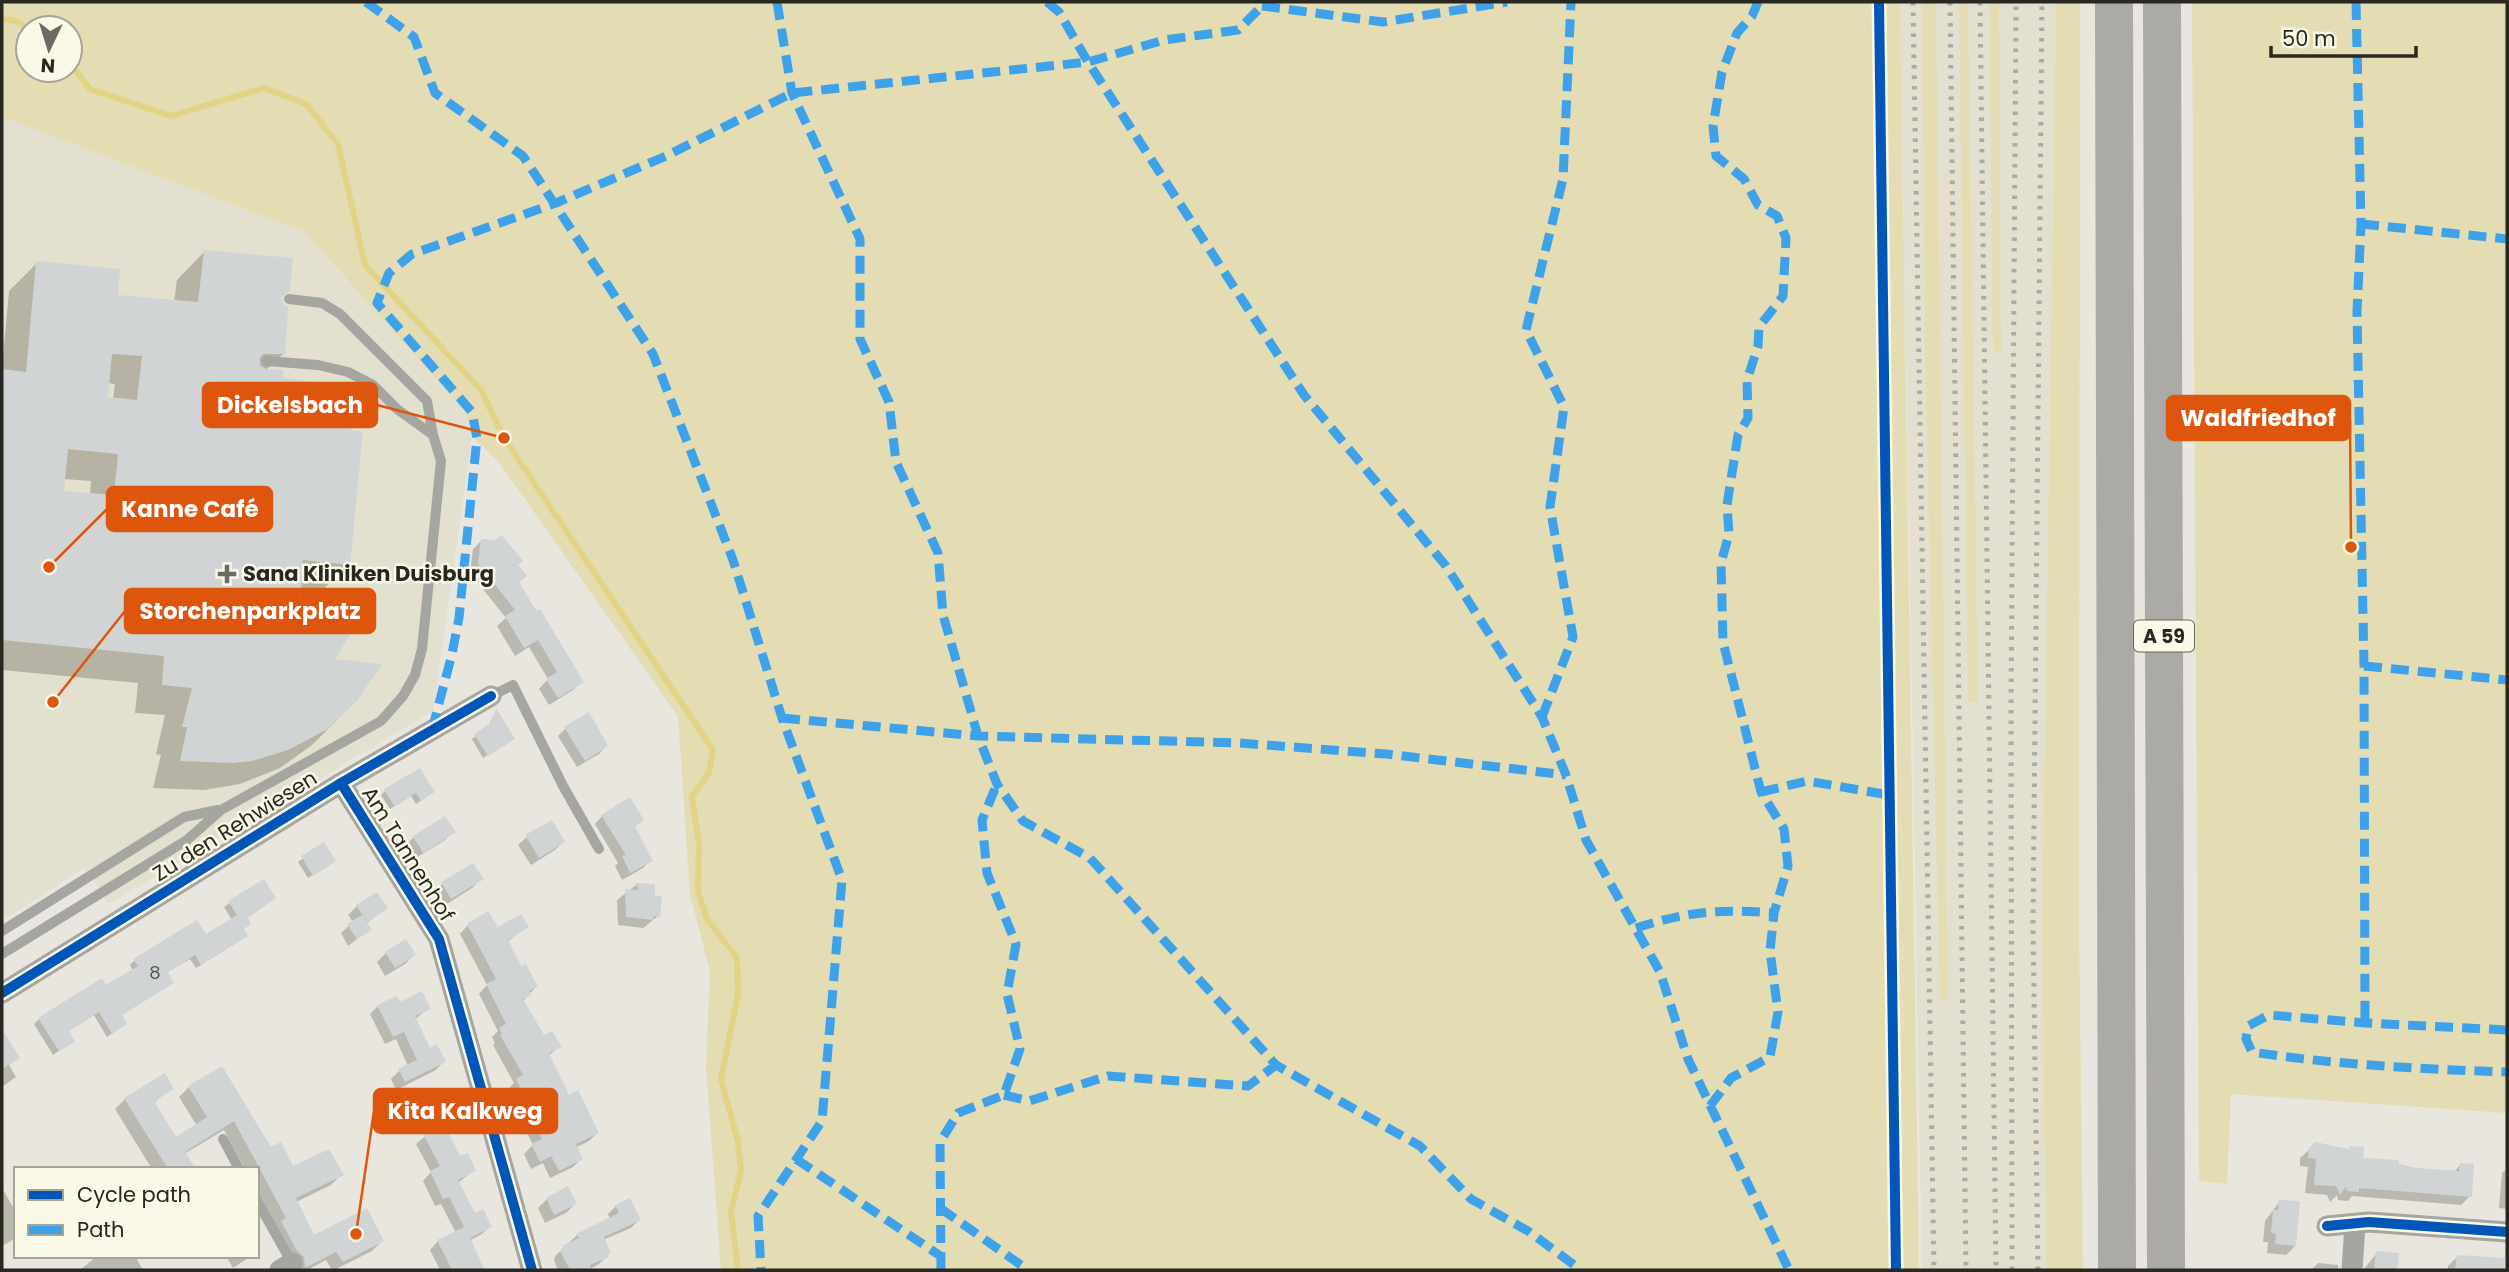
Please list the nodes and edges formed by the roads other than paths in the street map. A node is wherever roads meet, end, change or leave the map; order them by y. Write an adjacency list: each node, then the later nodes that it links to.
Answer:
1 (2114, 2): 23 (highway, A 59)
2 (2162, 2): 24 (highway, A 59)
3 (289, 299): 5 (lane)
4 (267, 361): 5 (lane)
5 (433, 435): 8 (lane)
6 (491, 696): 7 (street, Zu den Rehwiesen); 9 (lane)
7 (341, 783): 14 (street, Zu den Rehwiesen); 22 (street, Am Tannenhof)
8 (221, 810): 10 (lane); 11 (lane)
9 (599, 849)
10 (54, 898): 11 (lane); 12 (lane)
11 (61, 918): 13 (lane)
12 (2, 931)
13 (2, 954)
14 (2, 993)
15 (223, 1139): 16 (lane)
16 (238, 1167)
17 (259, 1205): 21 (lane)
18 (2355, 1225): 19 (street); 20 (street); 25 (street)
19 (2327, 1226)
20 (2507, 1232)
21 (286, 1267)
22 (532, 1270)
23 (2117, 1270)
24 (2166, 1270)
25 (2352, 1270)

